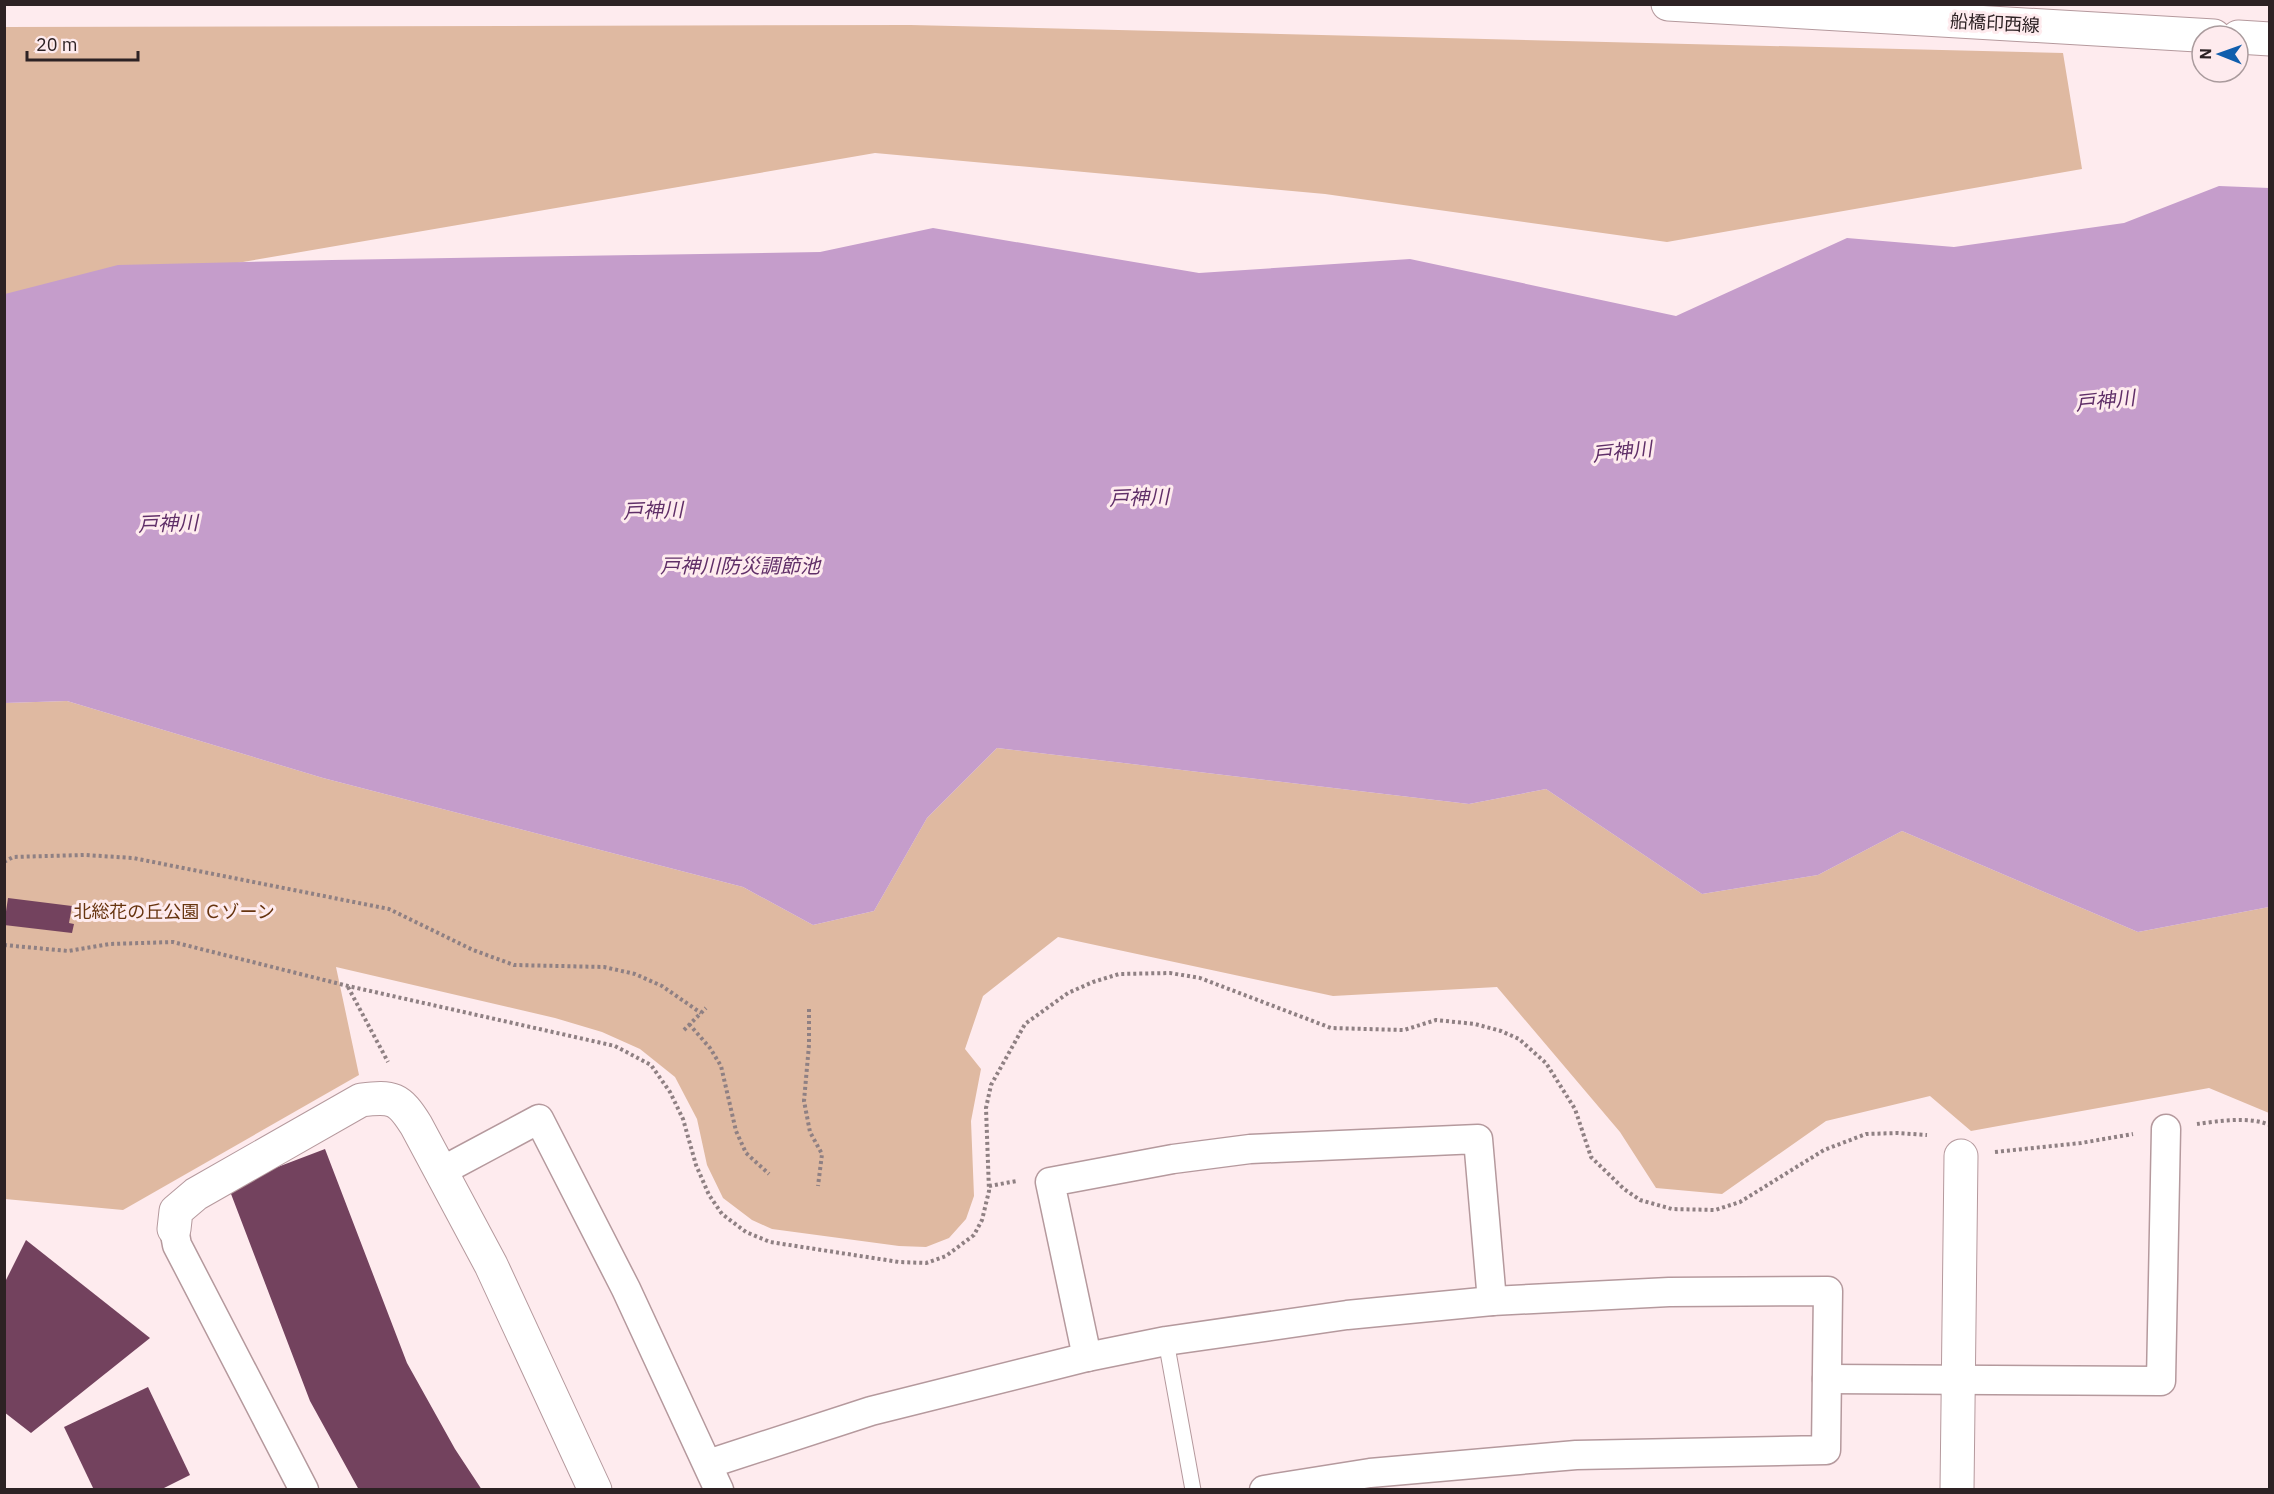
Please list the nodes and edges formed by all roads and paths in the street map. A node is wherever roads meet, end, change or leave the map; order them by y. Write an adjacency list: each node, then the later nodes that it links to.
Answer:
1 (1668, 4): 2 (street, 船橋印西線)
2 (2190, 35)
3 (2250, 38): 4 (street)
4 (2270, 39)
5 (4, 862): 10 (path)
6 (4, 945): 7 (path)
7 (348, 986): 13 (path); 16 (path)
8 (706, 1008): 10 (path)
9 (809, 1010): 20 (path)
10 (701, 1013): 11 (path)
11 (689, 1024): 12 (path); 19 (path)
12 (684, 1030)
13 (403, 1105): 18 (street); 21 (street)
14 (2270, 1125): 15 (path)
15 (2166, 1129): 17 (path); 26 (street)
16 (1927, 1136)
17 (1961, 1156): 26 (street)
18 (440, 1172): 27 (street); 29 (street)
19 (769, 1174)
20 (819, 1186)
21 (174, 1229): 28 (street)
22 (1492, 1300): 23 (street); 24 (street); 25 (street)
23 (1166, 1341): 24 (street); 31 (lane)
24 (1087, 1357): 27 (street)
25 (1827, 1379): 26 (street); 32 (street)
26 (1958, 1380): 33 (street)
27 (708, 1464): 30 (street)
28 (304, 1490)
29 (595, 1490)
30 (719, 1490)
31 (1193, 1490)
32 (1264, 1490)
33 (1957, 1490)

